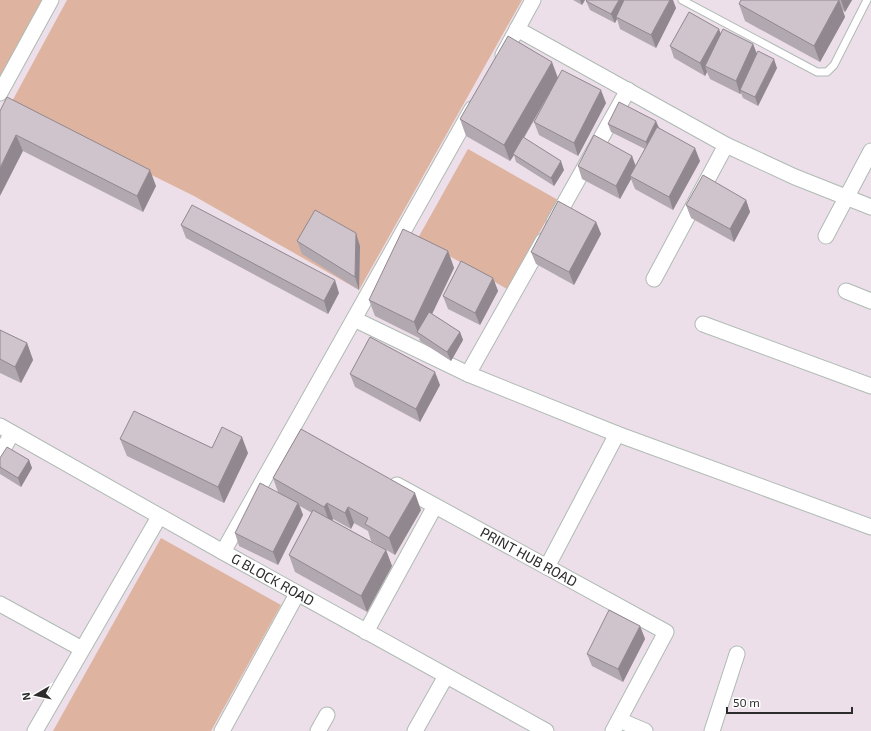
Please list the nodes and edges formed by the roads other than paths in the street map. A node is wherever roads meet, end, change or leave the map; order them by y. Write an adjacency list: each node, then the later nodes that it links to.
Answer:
1 (51, 0): 8 (street)
2 (533, 0): 5 (street)
3 (682, 0): 4 (lane)
4 (867, 0)
5 (517, 29): 6 (street); 7 (street)
6 (494, 71)
7 (628, 90): 10 (street); 20 (street)
8 (0, 93)
9 (478, 98): 18 (street)
10 (726, 145): 12 (street); 15 (street)
11 (871, 151): 12 (street)
12 (848, 197): 13 (street); 14 (street)
13 (871, 207)
14 (826, 236)
15 (654, 279)
16 (846, 291): 17 (street)
17 (871, 301)
18 (354, 319): 20 (street); 22 (street)
19 (703, 324): 21 (street)
20 (468, 374): 24 (street)
21 (871, 386)
22 (292, 428): 25 (street); 31 (street)
23 (6, 430): 26 (street); 29 (street, G BLOCK ROAD)
24 (617, 434): 30 (street); 32 (street)
25 (306, 435)
26 (0, 455)
27 (387, 480): 28 (street, PRINT HUB ROAD)
28 (435, 506): 32 (street, PRINT HUB ROAD); 35 (street)
29 (159, 516): 31 (street, G BLOCK ROAD); 36 (street)
30 (871, 527)
31 (222, 552): 33 (street, G BLOCK ROAD)
32 (547, 567): 40 (street, PRINT HUB ROAD)
33 (297, 594): 35 (street, G BLOCK ROAD); 42 (street)
34 (0, 604): 36 (street)
35 (366, 632): 38 (street, G BLOCK ROAD)
36 (82, 649): 41 (street)
37 (737, 654): 47 (street)
38 (446, 676): 44 (street); 45 (street, G BLOCK ROAD)
39 (327, 715): 43 (street)
40 (616, 726): 46 (street)
41 (35, 731)
42 (222, 731)
43 (318, 731)
44 (415, 731)
45 (546, 731)
46 (645, 731)
47 (712, 731)

